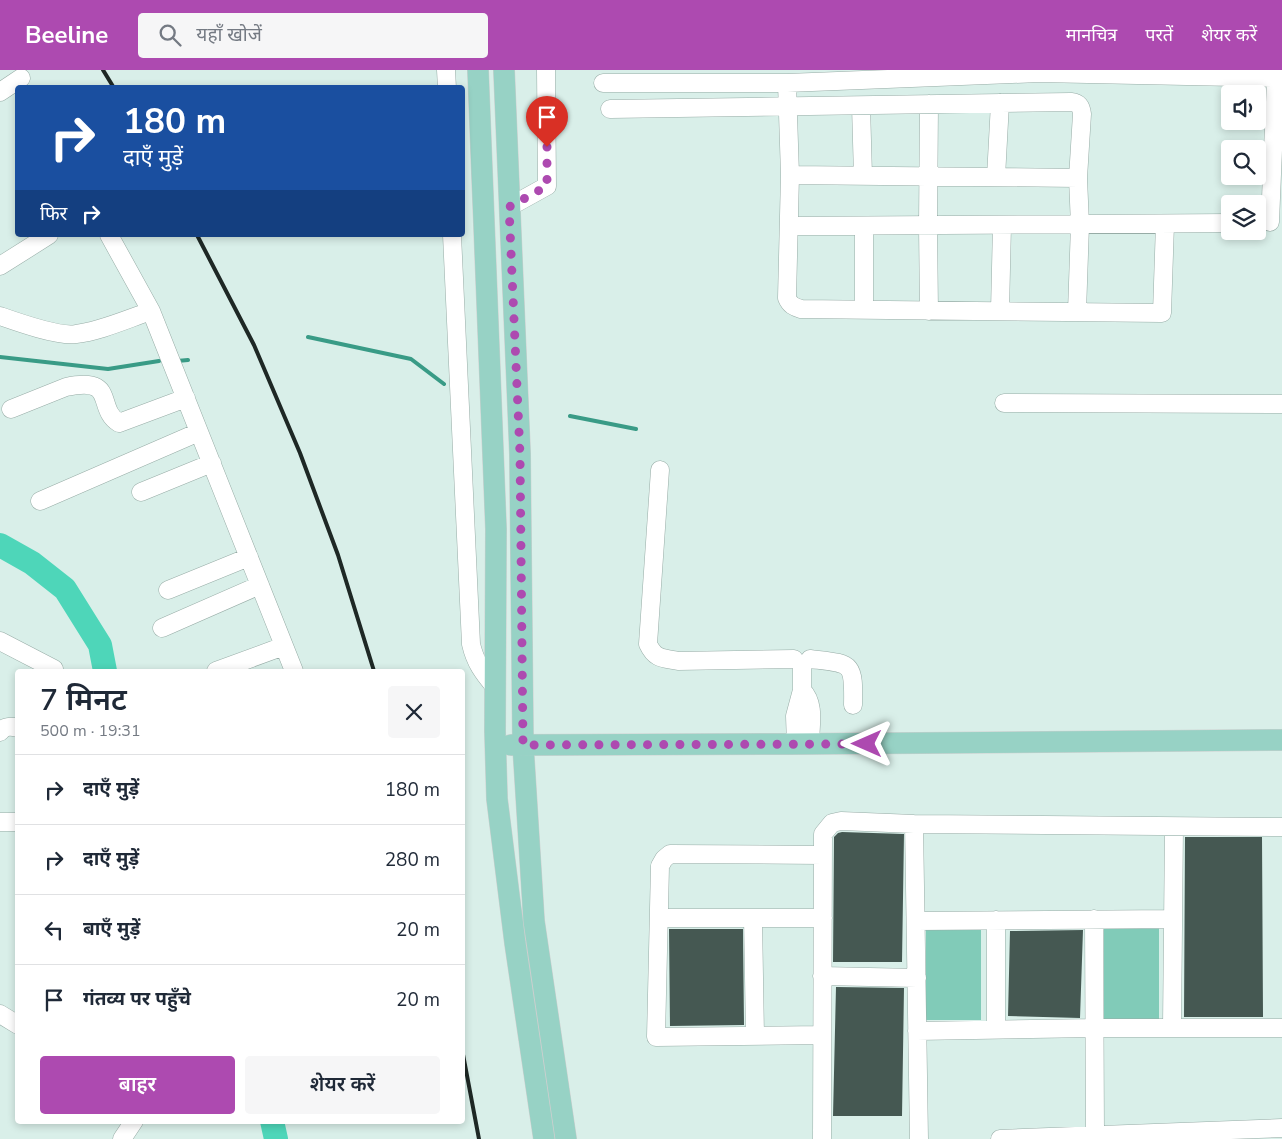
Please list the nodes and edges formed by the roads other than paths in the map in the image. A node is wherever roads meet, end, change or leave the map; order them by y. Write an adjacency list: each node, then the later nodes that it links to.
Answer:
1 (446, 70): 11 (street)
2 (478, 70): 61 (main road)
3 (504, 70): 23 (main road)
4 (546, 70): 23 (street)
5 (1039, 72): 8 (street); 10 (street)
6 (746, 76): 9 (street); 10 (street)
7 (21, 78): 12 (street)
8 (1279, 78): 24 (street)
9 (603, 83)
10 (787, 83): 16 (street)
11 (447, 85)
12 (0, 92)
13 (1000, 103): 14 (street); 21 (street); 22 (street)
14 (929, 104): 15 (street); 20 (street)
15 (860, 106): 16 (street); 19 (street)
16 (788, 107): 17 (street); 18 (street)
17 (610, 109)
18 (790, 175): 19 (street); 29 (street)
19 (863, 176): 20 (street)
20 (928, 176): 21 (street); 31 (street)
21 (996, 177): 22 (street)
22 (1078, 178): 28 (street)
23 (509, 207): 68 (main road)
24 (1270, 222)
25 (1221, 223): 26 (street)
26 (1165, 224): 28 (street); 40 (street)
27 (1002, 225): 28 (street); 31 (street); 39 (street)
28 (1080, 225): 40 (street)
29 (789, 226): 30 (street); 36 (street)
30 (864, 226): 31 (street); 36 (street)
31 (928, 226): 37 (street)
32 (46, 237): 35 (street)
33 (110, 237): 38 (street)
34 (452, 237): 61 (street)
35 (0, 266)
36 (864, 310): 37 (street)
37 (929, 310): 39 (street)
38 (151, 311): 41 (street); 42 (street)
39 (1000, 311): 40 (street)
40 (1077, 312)
41 (0, 316)
42 (186, 398): 45 (street); 46 (street)
43 (1004, 403): 44 (street)
44 (1282, 404)
45 (11, 409)
46 (199, 432): 47 (street); 50 (street)
47 (212, 463): 49 (street); 51 (street)
48 (660, 470): 57 (street)
49 (141, 492)
50 (40, 501)
51 (249, 557): 52 (street); 53 (street)
52 (260, 585): 54 (street); 56 (street)
53 (168, 590)
54 (162, 628)
55 (0, 641): 58 (street)
56 (284, 646): 59 (street); 60 (street)
57 (802, 661): 62 (street); 66 (street)
58 (54, 669)
59 (221, 669)
60 (293, 669)
61 (495, 687): 67 (main road)
62 (853, 705)
63 (15, 727): 64 (street)
64 (0, 732)
65 (1282, 740): 66 (main road)
66 (803, 744): 68 (main road)
67 (496, 745): 68 (main road); 97 (main road)
68 (523, 745): 98 (main road)
69 (0, 822): 70 (street)
70 (15, 822)
71 (914, 824): 72 (street); 74 (street); 81 (street)
72 (1174, 827): 73 (street); 79 (street)
73 (1282, 827)
74 (823, 855): 75 (street); 77 (street)
75 (660, 918): 76 (street); 92 (street)
76 (753, 918): 77 (street); 92 (street)
77 (823, 918): 82 (street)
78 (1094, 919): 79 (street); 80 (street); 87 (street)
79 (1173, 919): 86 (street)
80 (996, 920): 81 (street); 89 (street)
81 (916, 921): 83 (street)
82 (822, 976): 83 (street); 91 (street)
83 (917, 978): 90 (street)
84 (0, 1014): 85 (street)
85 (15, 1024)
86 (1172, 1027): 87 (street); 88 (street)
87 (1094, 1028): 89 (street); 95 (street)
88 (1282, 1028)
89 (996, 1030): 90 (street)
90 (917, 1031): 100 (street)
91 (822, 1035): 92 (street); 99 (street)
92 (755, 1036)
93 (132, 1124): 96 (street)
94 (1282, 1128): 95 (street)
95 (1095, 1136): 101 (street)
96 (122, 1139)
97 (544, 1139)
98 (566, 1139)
99 (822, 1139)
100 (919, 1139)
101 (1000, 1139)

